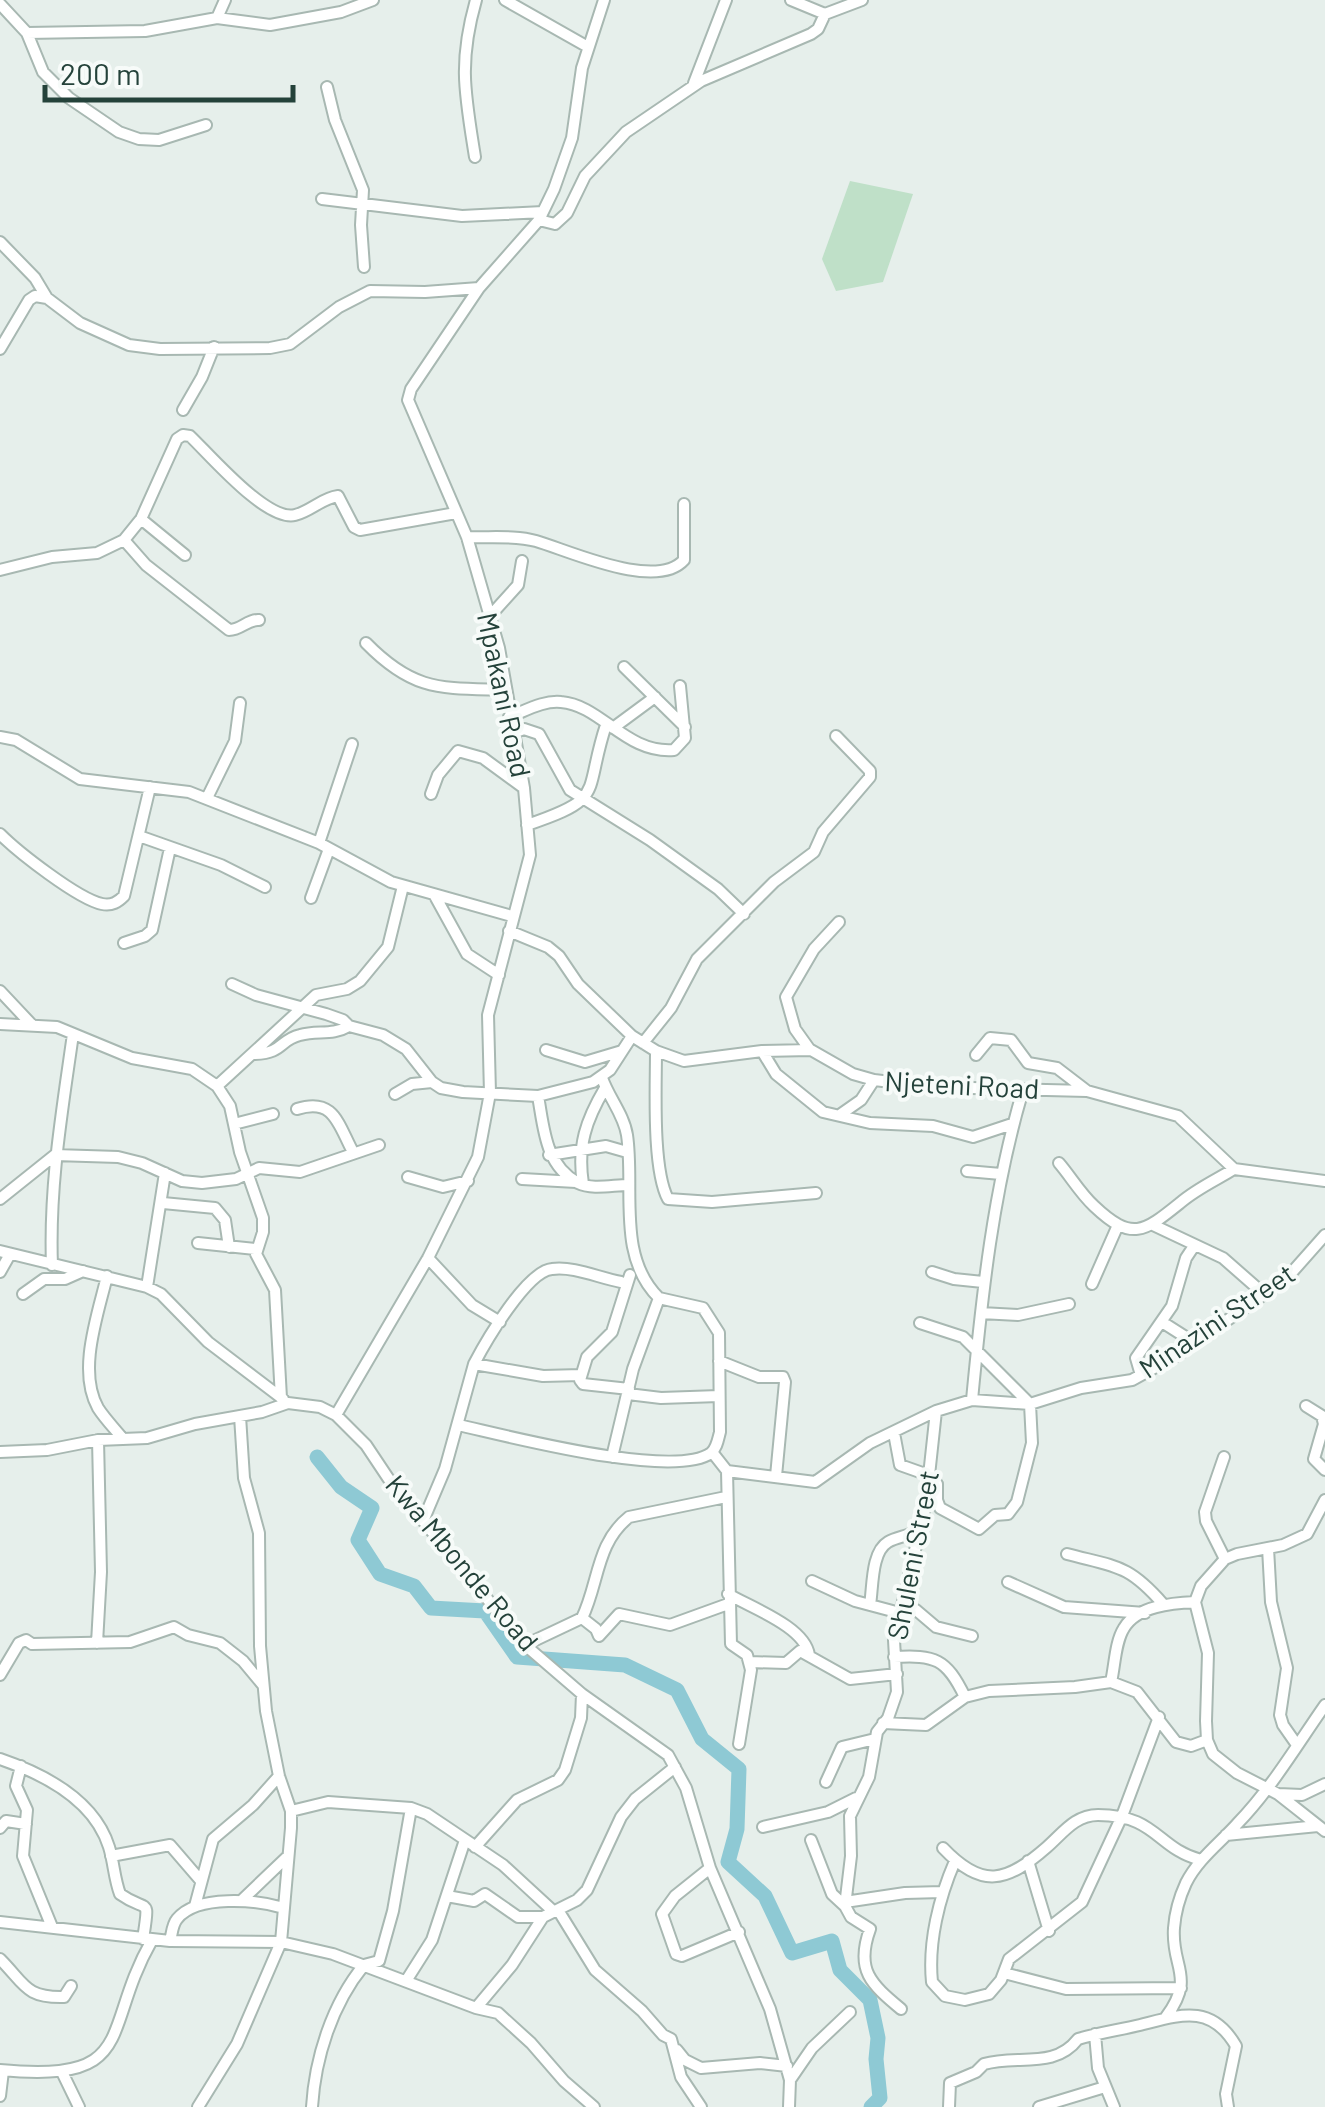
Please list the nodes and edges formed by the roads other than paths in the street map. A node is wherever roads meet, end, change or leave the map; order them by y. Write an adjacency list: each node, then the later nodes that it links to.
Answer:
1 (225, 0): 11 (street)
2 (373, 0): 11 (street)
3 (476, 0): 17 (street)
4 (505, 0): 13 (street)
5 (604, 0): 13 (street, Mpakani Road)
6 (726, 0): 14 (street)
7 (791, 0): 10 (street)
8 (862, 0): 10 (street)
9 (0, 4): 12 (street)
10 (825, 14): 14 (street)
11 (217, 18): 12 (street)
12 (27, 34): 16 (street)
13 (588, 47): 20 (street, Mpakani Road)
14 (693, 86): 20 (street)
15 (327, 87): 19 (street)
16 (206, 125)
17 (475, 157)
18 (322, 199): 19 (street)
19 (364, 202): 20 (street); 22 (street)
20 (541, 216): 23 (street, Mpakani Road)
21 (0, 242): 24 (street)
22 (364, 267)
23 (479, 288): 27 (street); 31 (street, Mpakani Road)
24 (48, 298): 26 (street); 27 (street)
25 (0, 322): 26 (street)
26 (11, 328): 28 (street)
27 (214, 348): 29 (street)
28 (0, 349)
29 (184, 410)
30 (684, 504): 33 (street)
31 (456, 513): 32 (street); 33 (street, Mpakani Road)
32 (142, 519): 34 (street); 35 (street)
33 (466, 537): 38 (street, Mpakani Road)
34 (124, 540): 37 (street); 39 (street)
35 (185, 555)
36 (522, 561): 38 (street)
37 (0, 570)
38 (490, 616): 43 (street, Mpakani Road)
39 (259, 620)
40 (366, 643): 43 (street)
41 (624, 667): 44 (street)
42 (680, 686): 48 (street)
43 (505, 690): 46 (street, Mpakani Road)
44 (656, 697): 47 (street); 48 (street)
45 (240, 704): 56 (street)
46 (509, 717): 47 (street); 49 (street, Mpakani Road)
47 (609, 727): 48 (street); 57 (street)
48 (685, 728)
49 (513, 733): 54 (street, Mpakani Road); 57 (street)
50 (836, 736): 67 (street)
51 (0, 737): 53 (street)
52 (352, 744): 61 (street)
53 (150, 787): 56 (street); 60 (street)
54 (524, 788): 55 (street); 58 (street, Mpakani Road)
55 (431, 794)
56 (207, 798): 61 (street)
57 (584, 800): 58 (street); 67 (street)
58 (527, 826): 68 (street, Mpakani Road)
59 (0, 834): 60 (street)
60 (139, 836): 62 (street)
61 (324, 846): 64 (street); 66 (street)
62 (170, 848): 63 (street); 71 (street)
63 (265, 886)
64 (404, 886): 65 (street); 75 (street)
65 (435, 896): 68 (street); 72 (street)
66 (311, 898)
67 (744, 914): 81 (street)
68 (512, 916): 70 (street, Mpakani Road)
69 (839, 922): 85 (street)
70 (509, 931): 72 (street, Mpakani Road); 80 (street)
71 (124, 943)
72 (500, 975): 95 (street, Mpakani Road)
73 (232, 984): 75 (street)
74 (0, 992): 77 (street)
75 (301, 1007): 78 (street); 87 (street)
76 (0, 1024): 77 (street)
77 (32, 1026): 79 (street)
78 (349, 1026): 87 (street); 90 (street)
79 (73, 1034): 92 (street); 108 (street)
80 (632, 1036): 81 (street); 83 (street)
81 (643, 1043): 84 (street)
82 (546, 1050): 83 (street)
83 (623, 1050): 91 (street)
84 (656, 1050): 86 (street); 121 (street)
85 (810, 1050): 86 (street); 89 (street, Njeteni Road)
86 (762, 1051): 100 (street)
87 (255, 1054): 92 (street)
88 (976, 1056): 94 (street)
89 (874, 1080): 93 (street, Njeteni Road); 100 (street)
90 (432, 1082): 95 (street); 96 (street)
91 (604, 1083): 97 (street); 104 (street); 106 (street)
92 (217, 1086): 101 (street)
93 (1023, 1090): 94 (street, Njeteni Road); 102 (street)
94 (1087, 1091): 110 (street, Njeteni Road)
95 (490, 1093): 97 (street); 117 (street, Mpakani Road)
96 (394, 1094)
97 (538, 1096): 107 (street)
98 (298, 1109): 105 (street)
99 (273, 1114): 101 (street)
100 (841, 1114): 102 (street)
101 (234, 1124): 113 (street)
102 (1012, 1124): 114 (street)
103 (379, 1144): 105 (street)
104 (580, 1150): 106 (street); 107 (street); 119 (street)
105 (354, 1152): 113 (street)
106 (627, 1152): 120 (street)
107 (549, 1154): 119 (street)
108 (55, 1155): 112 (street); 122 (street); 133 (street)
109 (1059, 1163): 124 (street)
110 (1234, 1169): 118 (street); 125 (street)
111 (966, 1171): 114 (street)
112 (165, 1172): 113 (street); 123 (street)
113 (247, 1174): 130 (street)
114 (1001, 1174): 138 (street)
115 (408, 1177): 117 (street)
116 (522, 1179): 119 (street)
117 (468, 1180): 132 (street, Mpakani Road)
118 (1325, 1181)
119 (580, 1183): 120 (street)
120 (628, 1185): 143 (street)
121 (816, 1193)
122 (0, 1199)
123 (163, 1203): 129 (street); 140 (street)
124 (1118, 1225): 125 (street); 139 (street)
125 (1153, 1225): 128 (street)
126 (1324, 1238): 142 (street, Minazini Street)
127 (198, 1243): 129 (street)
128 (1194, 1246): 142 (street); 147 (street)
129 (229, 1247): 130 (street)
130 (255, 1249): 157 (street)
131 (5, 1254): 133 (street); 135 (street)
132 (428, 1258): 146 (street); 162 (street, Mpakani Road)
133 (52, 1265): 134 (street)
134 (84, 1271): 137 (street); 141 (street)
135 (0, 1272)
136 (932, 1272): 138 (street)
137 (107, 1276): 140 (street); 166 (street)
138 (983, 1282): 145 (street)
139 (1092, 1284)
140 (147, 1287): 157 (street)
141 (22, 1294)
142 (1264, 1294): 149 (street, Minazini Street)
143 (658, 1298): 151 (street); 155 (street)
144 (1070, 1304): 145 (street)
145 (981, 1312): 150 (street)
146 (500, 1322): 152 (street); 153 (street)
147 (1162, 1322): 149 (street); 154 (street)
148 (920, 1323): 150 (street)
149 (1195, 1342): 154 (street, Minazini Street)
150 (977, 1350): 158 (street); 159 (street)
151 (719, 1361): 156 (street); 174 (street)
152 (474, 1364): 153 (street); 164 (street)
153 (581, 1375): 155 (street)
154 (1142, 1375): 159 (street, Minazini Street)
155 (629, 1391): 156 (street); 170 (street)
156 (718, 1396): 169 (street)
157 (284, 1400): 162 (street); 163 (street)
158 (972, 1400): 159 (street, Minazini Street); 161 (street, Minazini Street)
159 (1030, 1404): 175 (street)
160 (1306, 1406): 172 (street)
161 (936, 1411): 165 (street, Minazini Street); 175 (street, Shuleni Street)
162 (336, 1415): 178 (street, Kwa Mbonde Road)
163 (240, 1416): 166 (street); 203 (street)
164 (458, 1425): 170 (street); 178 (street)
165 (894, 1433): 174 (street, Minazini Street); 175 (street)
166 (123, 1439): 167 (street)
167 (98, 1440): 168 (street); 195 (street)
168 (1, 1448)
169 (712, 1452): 170 (street); 173 (street)
170 (612, 1457)
171 (1224, 1458): 184 (street)
172 (1325, 1470)
173 (727, 1471): 174 (street, Minazini Street); 176 (street)
174 (776, 1476)
175 (930, 1477): 180 (street, Shuleni Street)
176 (726, 1497): 187 (street); 193 (street)
177 (1325, 1500): 181 (street)
178 (423, 1521): 196 (street, Kwa Mbonde Road)
179 (1325, 1528): 181 (street)
180 (920, 1529): 190 (street); 191 (street, Shuleni Street)
181 (1306, 1534): 182 (street)
182 (1268, 1548): 184 (street); 212 (street)
183 (1067, 1554): 189 (street)
184 (1224, 1559): 188 (street)
185 (812, 1581): 190 (street)
186 (1008, 1582): 192 (street)
187 (728, 1599): 193 (street); 197 (street); 199 (street)
188 (1195, 1602): 189 (street); 210 (street)
189 (1163, 1604): 192 (street)
190 (870, 1605): 191 (street)
191 (901, 1609): 194 (street); 198 (street, Shuleni Street)
192 (1146, 1613): 202 (street)
193 (582, 1618): 196 (street)
194 (972, 1636)
195 (97, 1642): 201 (street); 203 (street)
196 (525, 1645): 204 (street, Kwa Mbonde Road)
197 (809, 1655): 199 (street); 200 (street)
198 (894, 1657): 200 (street, Shuleni Street); 205 (street)
199 (750, 1662): 211 (street)
200 (896, 1674): 208 (street, Shuleni Street)
201 (0, 1676)
202 (1110, 1682): 205 (street); 207 (street)
203 (263, 1685): 216 (street)
204 (582, 1694): 215 (street, Kwa Mbonde Road); 231 (street)
205 (965, 1697): 208 (street)
206 (1325, 1705): 212 (street)
207 (1158, 1717): 210 (street); 224 (street)
208 (882, 1724): 209 (street)
209 (875, 1740): 217 (street); 221 (street)
210 (1207, 1740): 219 (street)
211 (739, 1744)
212 (1296, 1745): 219 (street)
213 (0, 1759): 214 (street)
214 (21, 1766): 225 (street); 233 (street)
215 (675, 1767): 238 (street, Kwa Mbonde Road); 246 (street)
216 (279, 1776): 223 (street); 239 (street)
217 (826, 1782)
218 (1325, 1784): 220 (street)
219 (1267, 1788): 220 (street); 229 (street)
220 (1278, 1794): 228 (street)
221 (857, 1797): 227 (street); 243 (street)
222 (411, 1808): 223 (street); 231 (street); 255 (street)
223 (291, 1811): 234 (street)
224 (1122, 1816): 235 (street); 236 (street); 249 (street)
225 (26, 1824): 226 (street); 248 (street)
226 (0, 1828)
227 (764, 1828)
228 (1322, 1828): 229 (street)
229 (1226, 1835): 235 (street)
230 (811, 1840): 243 (street)
231 (470, 1844): 241 (street); 246 (street)
232 (942, 1848): 237 (street)
233 (111, 1856): 239 (street); 251 (street)
234 (288, 1856): 242 (street); 245 (street)
235 (1201, 1860): 259 (street)
236 (1028, 1861): 237 (street); 249 (street)
237 (955, 1862): 240 (street)
238 (710, 1868): 250 (street, Kwa Mbonde Road); 250 (street)
239 (201, 1880): 244 (street)
240 (942, 1892): 243 (street); 256 (street)
241 (447, 1896): 246 (street); 257 (street)
242 (243, 1899): 244 (street); 245 (street)
243 (845, 1904): 261 (street)
244 (195, 1906): 252 (street)
245 (284, 1908): 253 (street)
246 (551, 1913): 260 (street); 265 (street)
247 (0, 1922): 248 (street)
248 (52, 1927): 251 (street)
249 (1049, 1931): 256 (street)
250 (738, 1932): 266 (street, Kwa Mbonde Road)
251 (147, 1939): 252 (street); 268 (street)
252 (170, 1942): 253 (street)
253 (280, 1942): 255 (street); 273 (street)
254 (0, 1959): 258 (street)
255 (364, 1965): 257 (street); 274 (street)
256 (1004, 1972): 259 (street)
257 (406, 1982): 260 (street)
258 (71, 1986)
259 (1181, 1988): 263 (street)
260 (476, 2008): 275 (street)
261 (901, 2008)
262 (850, 2012): 269 (street)
263 (1166, 2017): 264 (street); 281 (street)
264 (1095, 2034): 270 (street); 278 (street)
265 (674, 2045): 266 (street); 276 (street)
266 (787, 2066): 269 (street, Kwa Mbonde Road)
267 (1, 2070): 268 (street); 271 (street)
268 (62, 2072): 272 (street)
269 (790, 2080): 277 (street, Kwa Mbonde Road)
270 (1105, 2087): 279 (street); 280 (street)
271 (0, 2096)
272 (79, 2107)
273 (198, 2107)
274 (312, 2107)
275 (594, 2107)
276 (701, 2107)
277 (789, 2107)
278 (949, 2107)
279 (1039, 2107)
280 (1114, 2107)
281 (1228, 2107)

